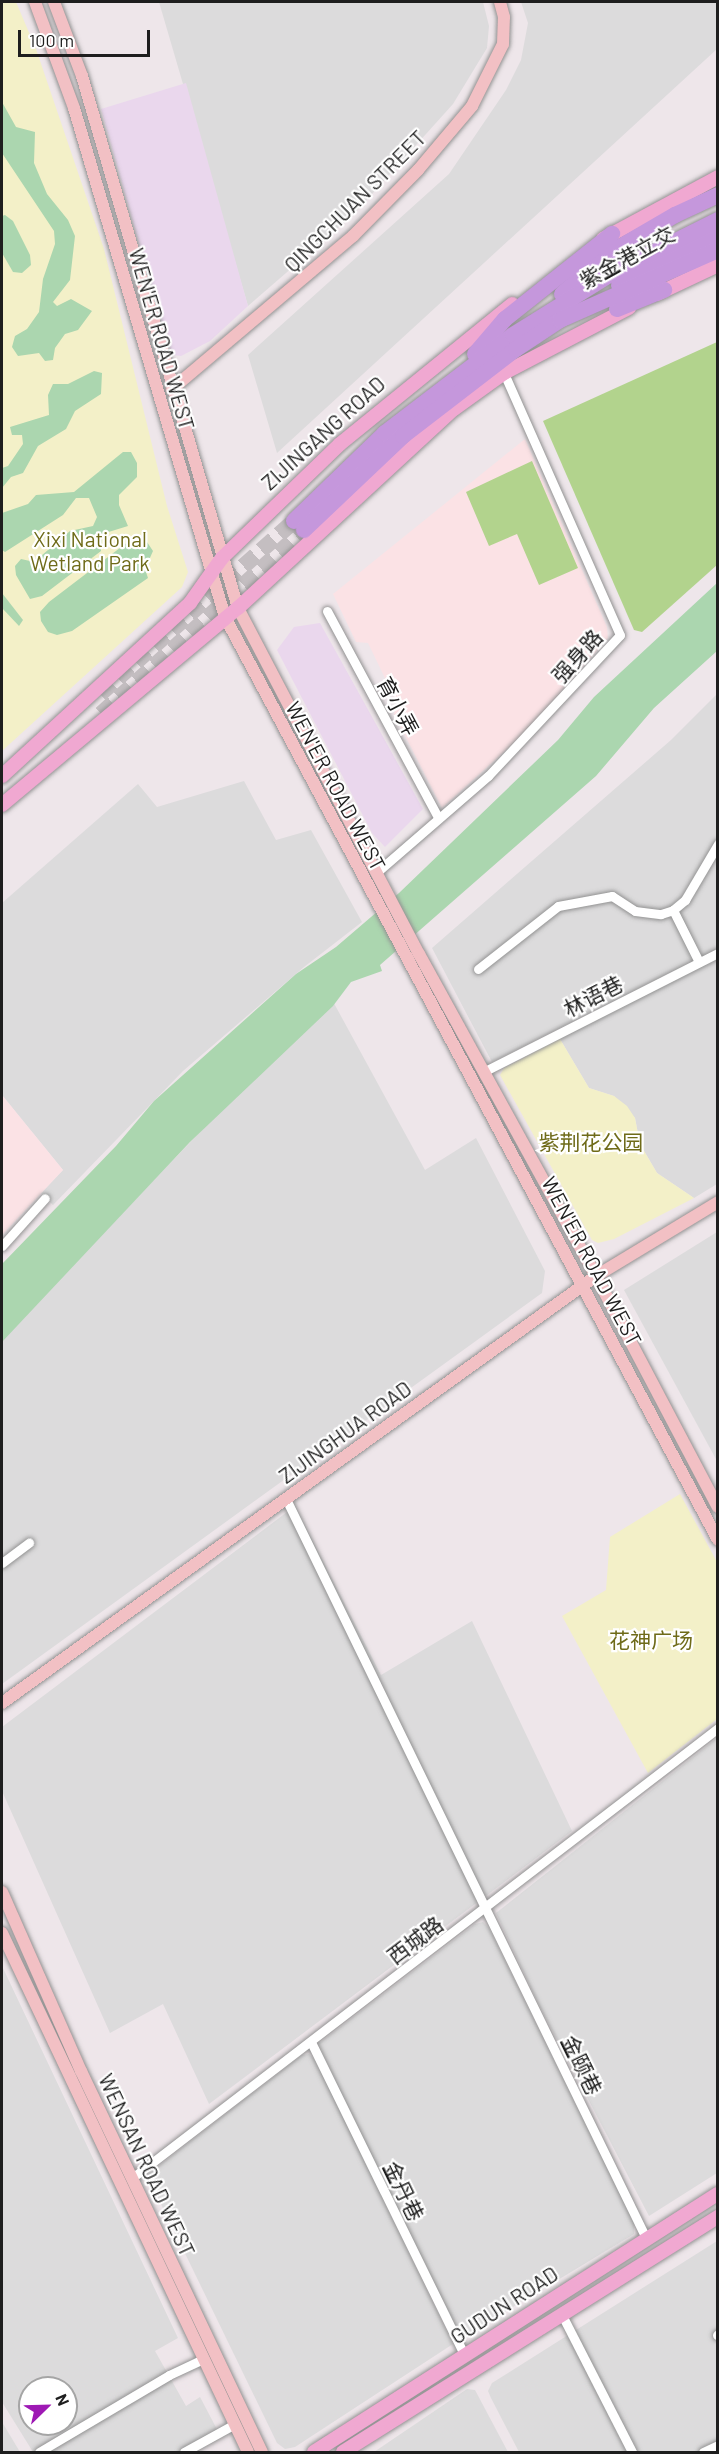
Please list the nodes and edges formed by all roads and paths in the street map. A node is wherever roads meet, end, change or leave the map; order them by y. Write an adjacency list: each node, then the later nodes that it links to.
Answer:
1 (35, 2): 20 (main road, WEN'ER ROAD WEST)
2 (54, 2): 18 (main road, WEN'ER ROAD WEST)
3 (500, 2): 18 (main road, QINGCHUAN STREET)
4 (717, 177): 8 (main road, ZIJINGANG ROAD)
5 (717, 195): 10 (highway)
6 (717, 207): 10 (highway)
7 (717, 220): 10 (highway, ZIJINGANG ROAD)
8 (612, 234): 17 (highway); 19 (main road, ZIJINGANG ROAD)
9 (717, 235): 14 (highway, 紫金港立交)
10 (651, 240): 15 (highway, ZIJINGANG ROAD); 15 (highway)
11 (717, 250): 14 (highway)
12 (717, 265): 13 (main road)
13 (664, 290): 15 (highway); 16 (main road)
14 (560, 320): 15 (highway)
15 (514, 342): 17 (highway, ZIJINGANG ROAD); 17 (highway, ZIJINGANG ROAD)
16 (504, 374): 21 (main road); 26 (street, 强身路)
17 (454, 377)
18 (172, 389): 19 (main road, WEN'ER ROAD WEST)
19 (222, 558): 20 (main road, ZIJINGANG ROAD); 21 (main road, WEN'ER ROAD WEST)
20 (210, 570): 23 (main road, WEN'ER ROAD WEST); 24 (main road, ZIJINGANG ROAD)
21 (238, 608): 23 (main road); 28 (main road, WEN'ER ROAD WEST)
22 (327, 612): 26 (street, 育小弄)
23 (225, 617): 25 (main road); 38 (main road, WEN'ER ROAD WEST)
24 (2, 776)
25 (2, 805)
26 (438, 818): 28 (street, 强身路)
27 (717, 844): 29 (street)
28 (377, 872): 33 (main road, WEN'ER ROAD WEST)
29 (673, 910): 31 (street); 32 (street)
30 (717, 952): 31 (street, 林语巷)
31 (699, 962): 33 (street, 林语巷)
32 (478, 969)
33 (484, 1071): 37 (main road, WEN'ER ROAD WEST)
34 (45, 1198): 36 (street)
35 (717, 1202): 37 (main road, ZIJINGHUA ROAD)
36 (2, 1246)
37 (596, 1276): 38 (main road, ZIJINGHUA ROAD); 40 (main road, WEN'ER ROAD WEST)
38 (583, 1285): 39 (main road, ZIJINGHUA ROAD); 41 (main road, WEN'ER ROAD WEST)
39 (286, 1499): 44 (main road, ZIJINGHUA ROAD); 47 (street, 金颐巷)
40 (717, 1507)
41 (717, 1540)
42 (29, 1543): 43 (street)
43 (2, 1563)
44 (2, 1702)
45 (717, 1728): 47 (street, 西城路)
46 (2, 1892): 50 (main road, WENSAN ROAD WEST)
47 (486, 1908): 49 (street, 西城路); 53 (street, 金颐巷)
48 (2, 1933): 56 (main road, WENSAN ROAD WEST)
49 (311, 2042): 50 (street, 西城路); 55 (street, 金丹巷)
50 (132, 2178): 62 (main road, WENSAN ROAD WEST)
51 (717, 2194): 53 (main road, GUDUN ROAD)
52 (717, 2217): 54 (main road, GUDUN ROAD)
53 (646, 2238): 55 (main road, GUDUN ROAD)
54 (562, 2315): 64 (main road, GUDUN ROAD); 65 (street)
55 (464, 2355): 63 (main road, GUDUN ROAD)
56 (204, 2359): 57 (main road, WENSAN ROAD WEST); 59 (street)
57 (235, 2424): 60 (street); 61 (main road, WENSAN ROAD WEST)
58 (717, 2445): 66 (street)
59 (39, 2452)
60 (184, 2452)
61 (249, 2452)
62 (262, 2452)
63 (314, 2452)
64 (343, 2452)
65 (632, 2452)
66 (703, 2452)

